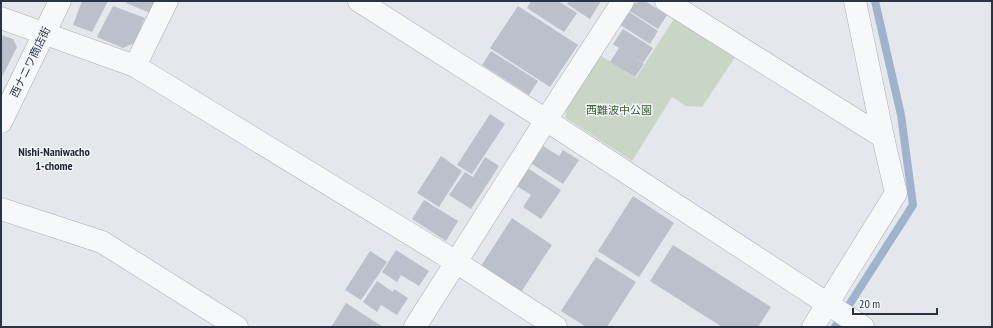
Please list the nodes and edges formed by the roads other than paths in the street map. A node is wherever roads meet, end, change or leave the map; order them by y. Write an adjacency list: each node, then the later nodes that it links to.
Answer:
1 (60, 1): 8 (street, 西ナニワ商店街)
2 (167, 1): 9 (street)
3 (359, 1): 10 (street)
4 (623, 1): 10 (street)
5 (666, 1): 12 (street)
6 (855, 1): 12 (street)
7 (1, 18): 8 (street)
8 (44, 33): 9 (street); 11 (street, 西ナニワ商店街)
9 (135, 66): 14 (street)
10 (546, 120): 14 (street); 15 (street)
11 (1, 122)
12 (883, 137): 15 (street)
13 (2, 210): 16 (street)
14 (456, 262): 17 (street); 18 (street)
15 (828, 305): 19 (street); 20 (street)
16 (237, 327)
17 (415, 327)
18 (556, 327)
19 (813, 327)
20 (863, 327)

